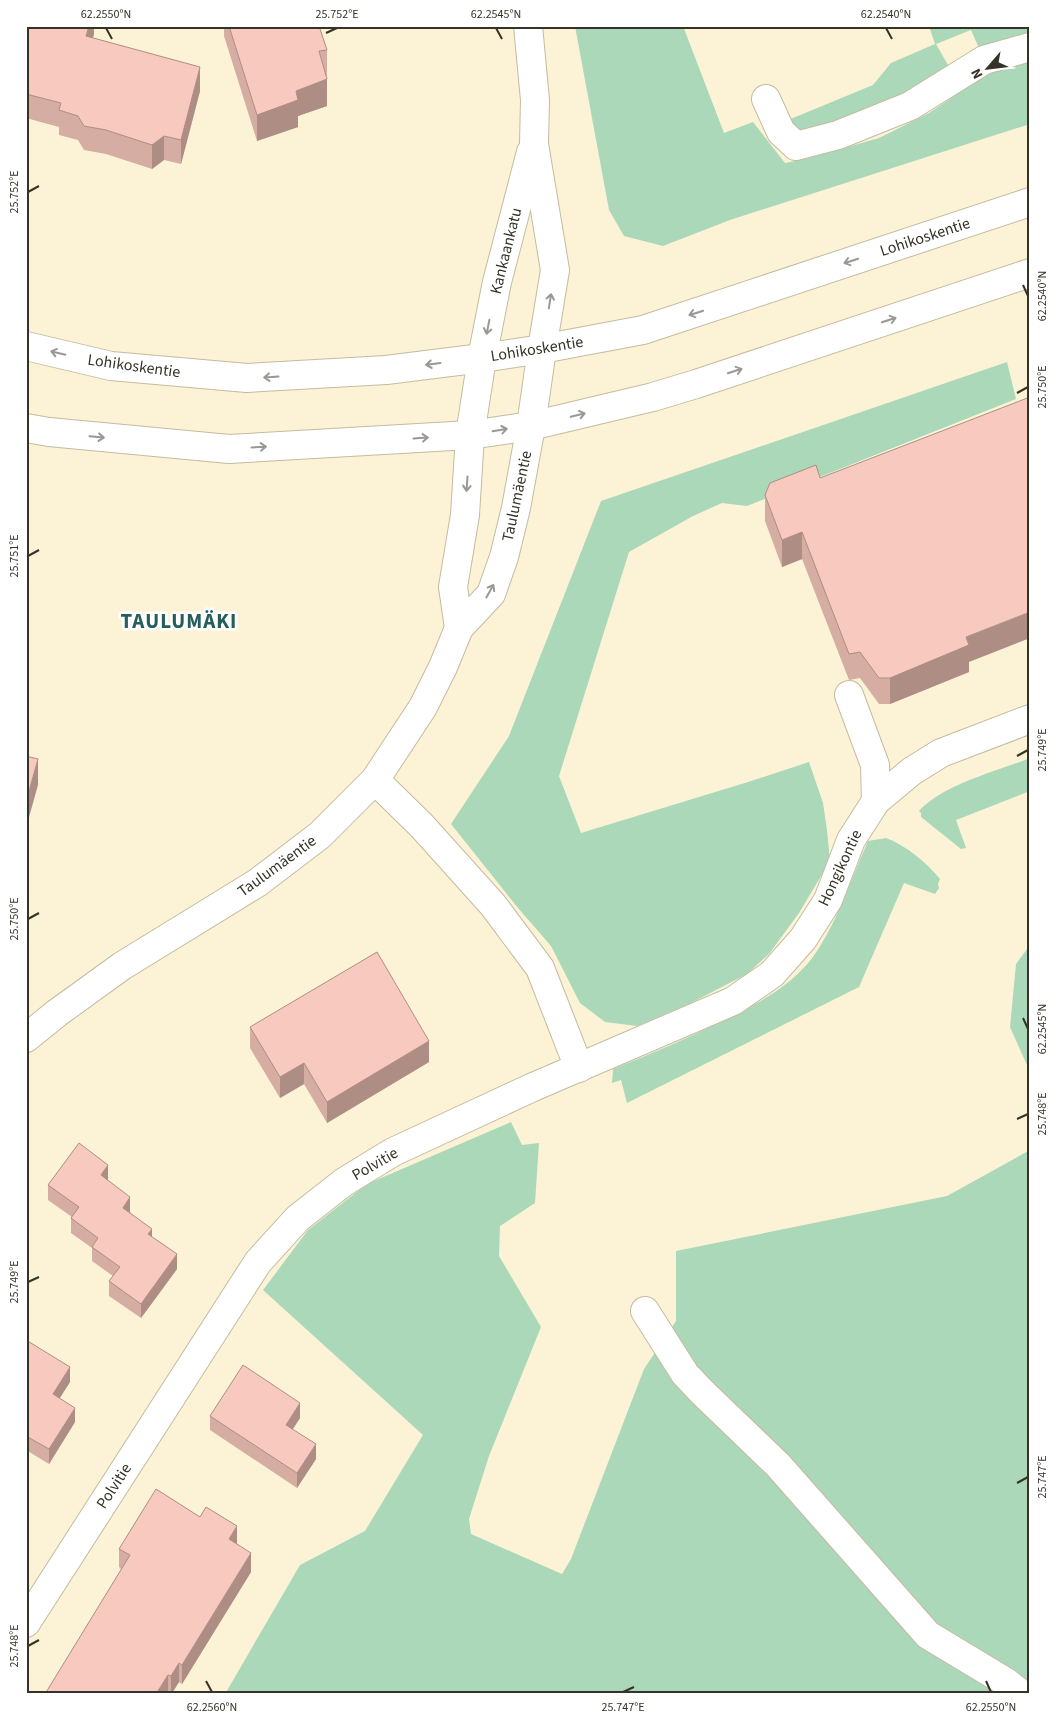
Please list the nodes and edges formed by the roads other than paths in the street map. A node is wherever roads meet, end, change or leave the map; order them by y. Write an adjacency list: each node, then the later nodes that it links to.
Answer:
1 (528, 26): 4 (main road, Kankaankatu)
2 (1030, 47): 3 (main road)
3 (766, 99)
4 (534, 144): 8 (main road, Kankaankatu, one-way to 4); 9 (main road, Kankaankatu, one-way to 9)
5 (1030, 202): 8 (main road, Lohikoskentie, one-way to 8)
6 (1030, 273): 10 (main road, one-way to 6)
7 (26, 346): 9 (main road, Lohikoskentie, one-way to 7)
8 (542, 349): 9 (main road, Lohikoskentie); 10 (main road, Taulumäentie)
9 (482, 358): 12 (main road)
10 (531, 426): 12 (main road, one-way to 10); 13 (main road, Taulumäentie, one-way to 10)
11 (26, 428): 12 (main road, one-way to 12)
12 (470, 435): 13 (main road, one-way to 13)
13 (459, 628): 16 (main road, Taulumäentie)
14 (849, 695): 17 (main road)
15 (1030, 719): 17 (main road, Hongikontie)
16 (376, 780): 18 (main road, Taulumäentie); 19 (main road)
17 (876, 800): 19 (main road, Hongikontie)
18 (26, 1038)
19 (578, 1068): 21 (main road, Polvitie)
20 (645, 1311): 22 (main road)
21 (26, 1623)
22 (1021, 1694)

